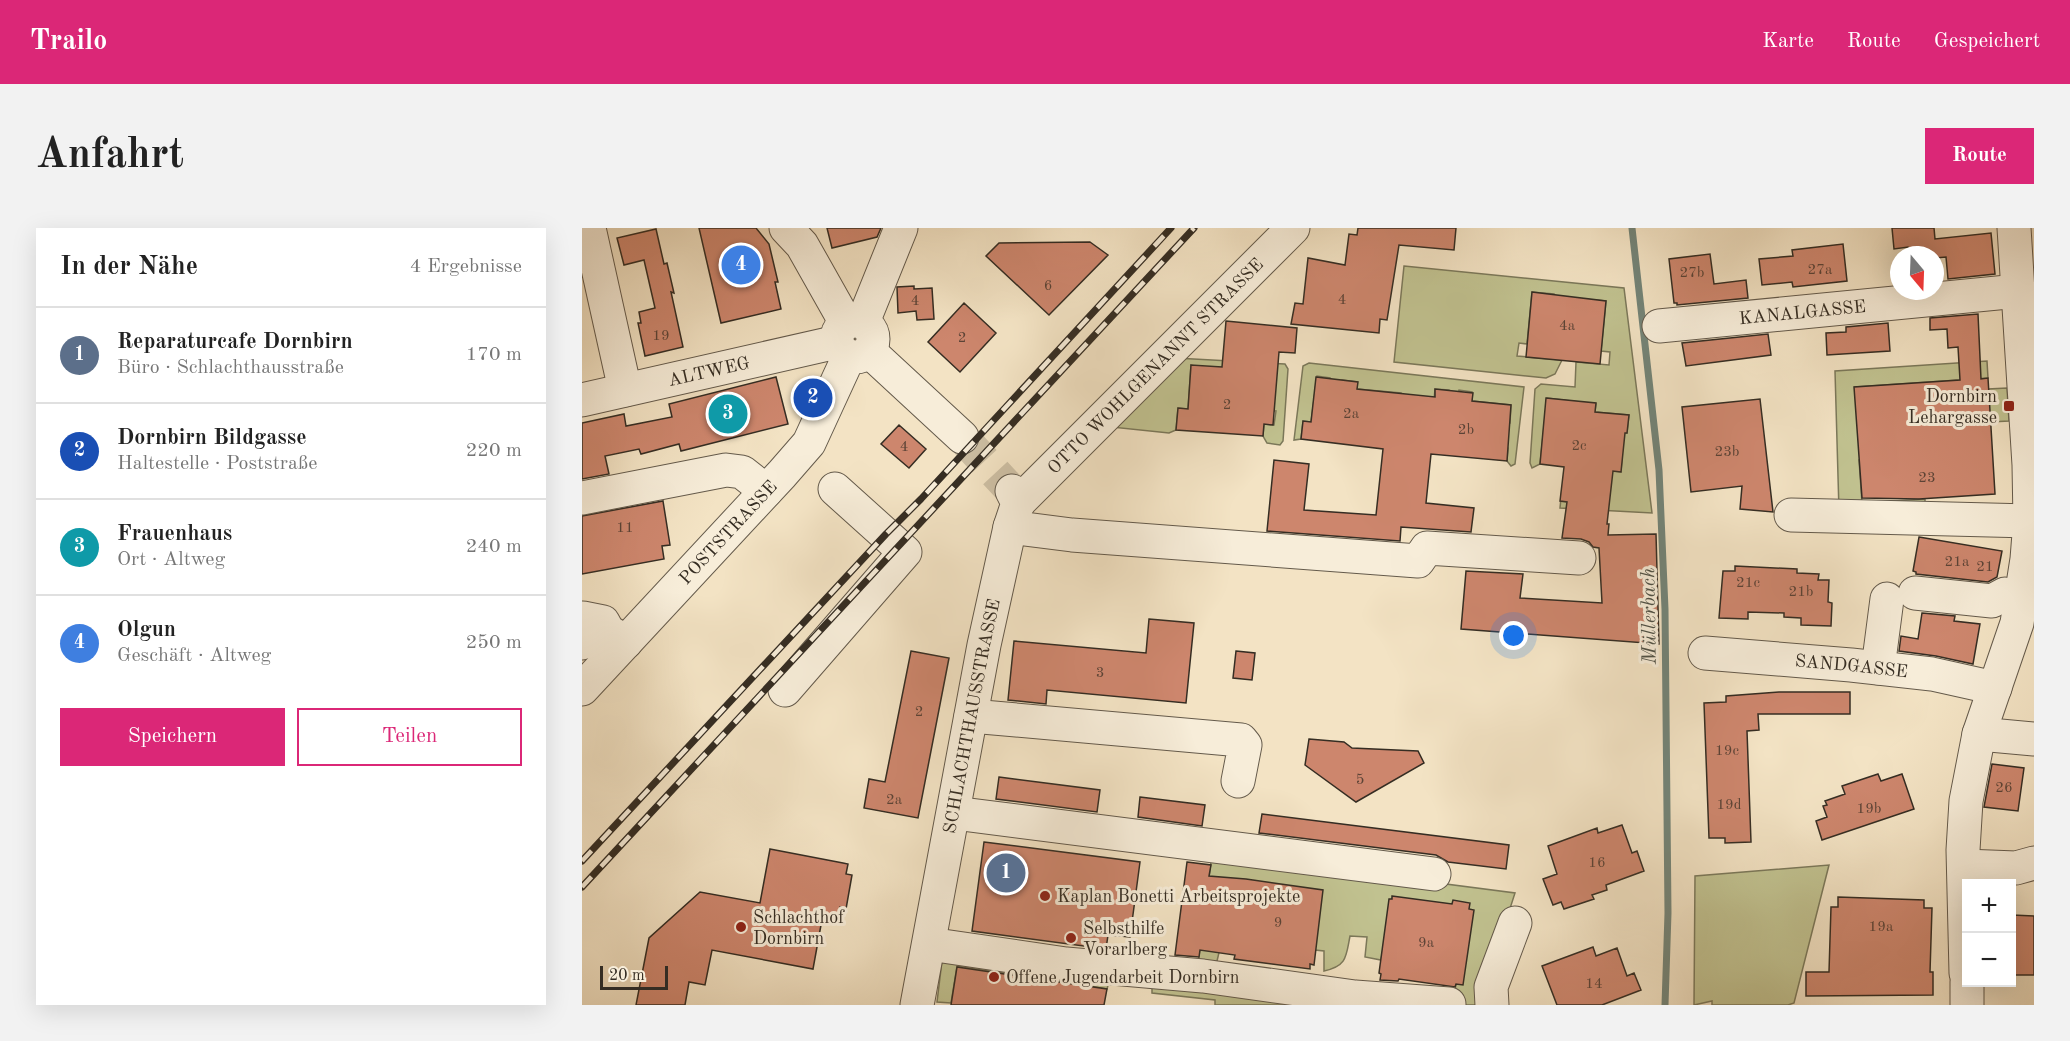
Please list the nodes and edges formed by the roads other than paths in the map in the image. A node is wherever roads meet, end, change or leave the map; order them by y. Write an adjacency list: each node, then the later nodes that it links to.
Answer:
1 (589, 228): 9 (street)
2 (786, 228): 8 (street)
3 (901, 228): 8 (street, POSTSTRASSE)
4 (1293, 228): 16 (street, OTTO WOHLGENANNT STRASSE)
5 (2014, 228): 6 (street)
6 (2018, 291): 7 (street, KANALGASSE); 12 (street)
7 (1659, 326)
8 (853, 339): 9 (street, ALTWEG); 11 (street); 14 (street, POSTSTRASSE)
9 (625, 390): 10 (street, ALTWEG)
10 (582, 400)
11 (962, 437)
12 (2032, 465): 18 (street)
13 (835, 489): 26 (street)
14 (766, 491): 15 (street); 21 (street, POSTSTRASSE)
15 (582, 498)
16 (1013, 507): 19 (street); 27 (street, SCHLACHTHAUSSTRASSE)
17 (1791, 515): 18 (street)
18 (2031, 521): 20 (street)
19 (1579, 558)
20 (2021, 598): 23 (street); 24 (street)
21 (600, 634): 25 (street, POSTSTRASSE)
22 (1706, 653): 23 (street, SANDGASSE)
23 (1878, 668): 24 (street, SANDGASSE)
24 (1995, 688): 28 (street)
25 (582, 689)
26 (785, 690)
27 (971, 716): 30 (street); 31 (street, SCHLACHTHAUSSTRASSE)
28 (1979, 734): 29 (street); 33 (street)
29 (2034, 739)
30 (1238, 781)
31 (954, 813): 34 (street); 37 (street, SCHLACHTHAUSSTRASSE)
32 (2034, 862): 33 (street)
33 (1964, 866): 36 (street)
34 (1434, 874)
35 (1515, 923): 41 (street)
36 (1965, 933)
37 (929, 944): 39 (street); 40 (street, SCHLACHTHAUSSTRASSE)
38 (1967, 987): 42 (street)
39 (1449, 1004)
40 (917, 1005)
41 (1492, 1005)
42 (1967, 1005)

